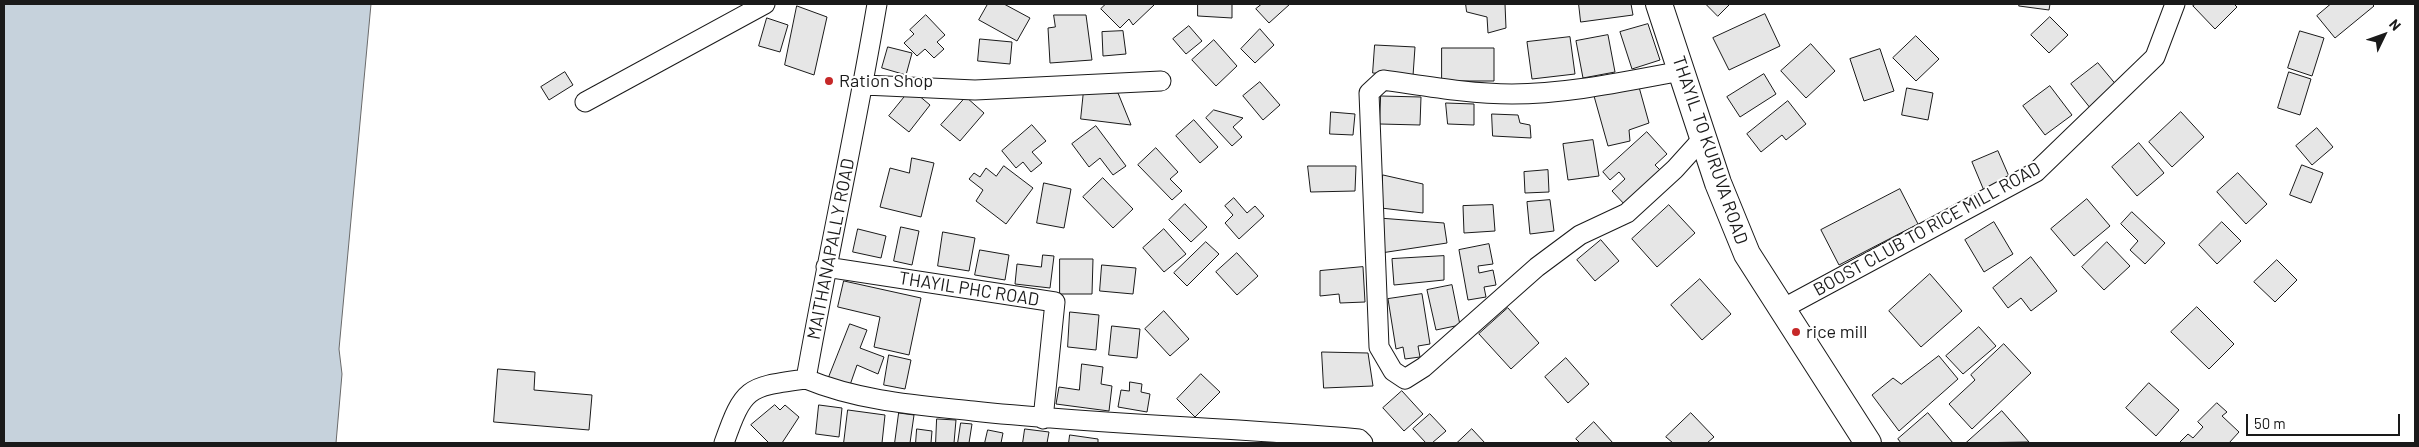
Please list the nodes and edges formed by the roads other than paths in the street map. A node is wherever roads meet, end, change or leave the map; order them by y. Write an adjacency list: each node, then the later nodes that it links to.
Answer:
1 (765, 4): 8 (street)
2 (877, 4): 7 (street, MAITHANAPALLY ROAD)
3 (1659, 4): 5 (main road, THAYIL TO KURUVA ROAD)
4 (2175, 4): 11 (street, BOOST CLUB TO RICE MILL ROAD)
5 (1682, 71): 9 (main road, THAYIL TO KURUVA ROAD); 9 (street)
6 (1161, 81): 7 (street)
7 (864, 85): 10 (street, MAITHANAPALLY ROAD)
8 (585, 102)
9 (1703, 138): 11 (main road, THAYIL TO KURUVA ROAD)
10 (826, 267): 12 (street, MAITHANAPALLY ROAD); 13 (street, THAYIL PHC ROAD)
11 (1782, 309): 17 (main road, THAYIL TO KURUVA ROAD)
12 (806, 379): 13 (street); 15 (street)
13 (1044, 419): 14 (street)
14 (1293, 438): 16 (street)
15 (724, 443)
16 (1363, 443)
17 (1868, 443)

